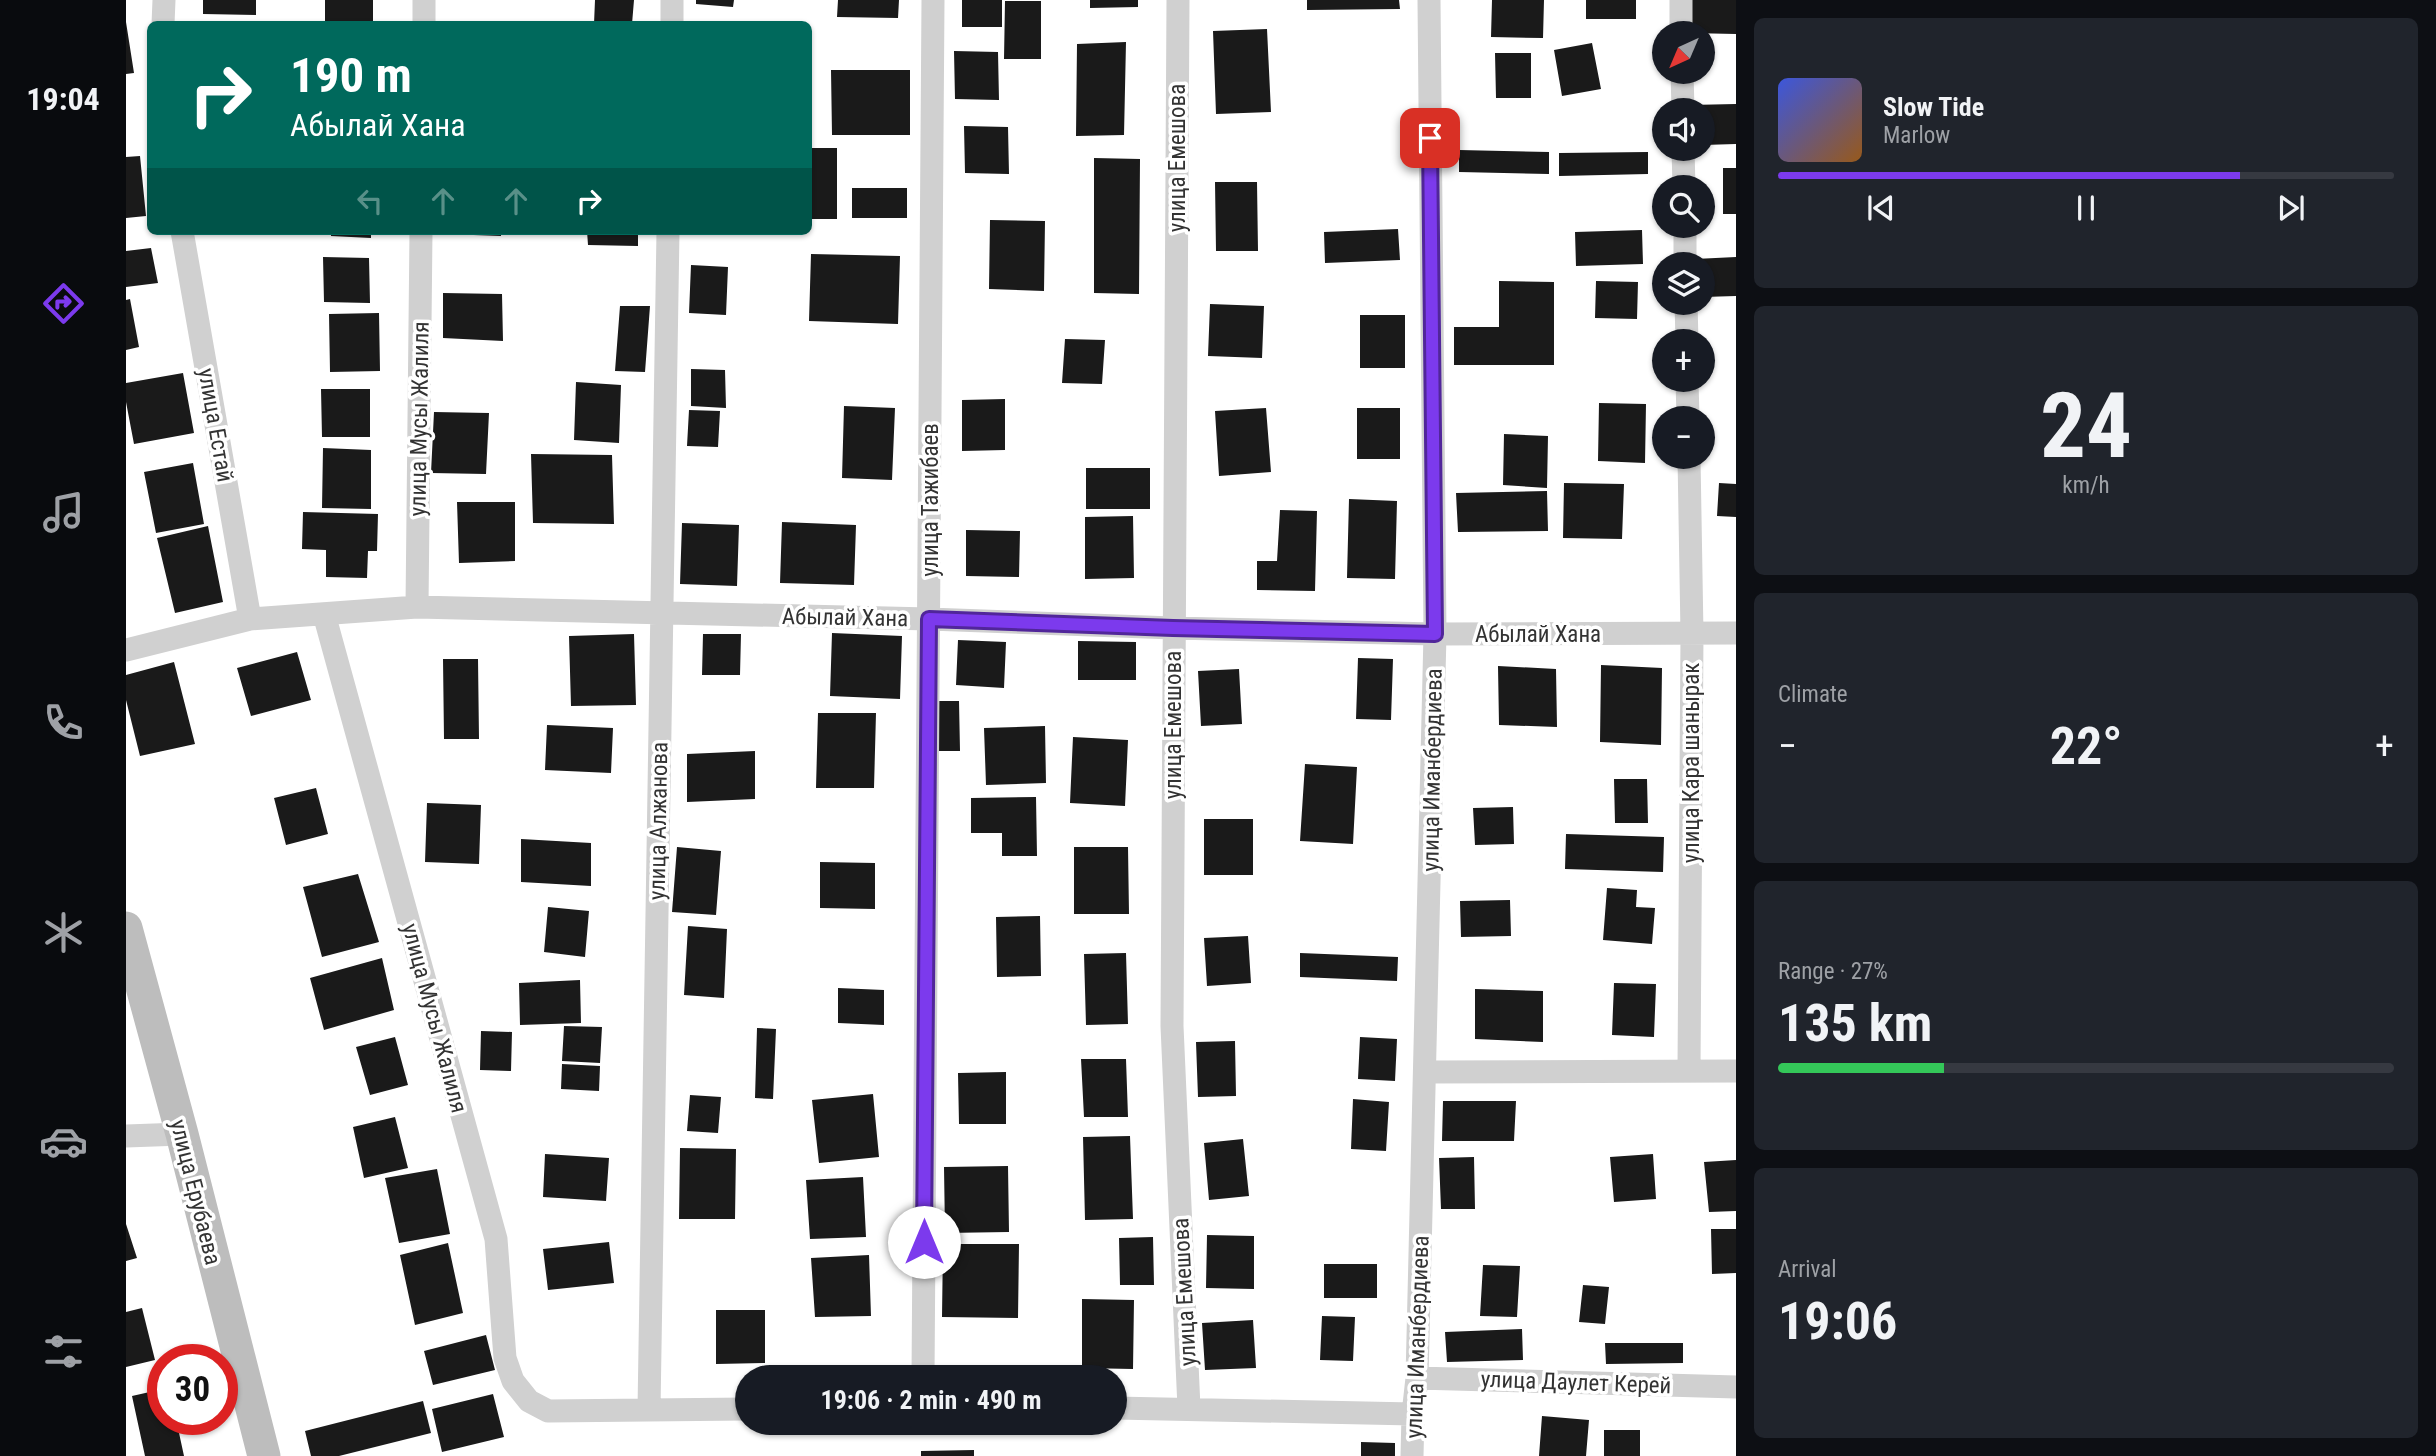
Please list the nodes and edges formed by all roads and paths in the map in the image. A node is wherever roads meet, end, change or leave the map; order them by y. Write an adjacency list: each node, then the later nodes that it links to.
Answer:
1 (164, 0): 8 (street)
2 (424, 0): 9 (street)
3 (672, 0): 10 (street)
4 (933, 0): 20 (street, улица Тажибаев)
5 (1178, 0): 21 (street, улица Емешова)
6 (1429, 0): 23 (street, улица Иманбердиева)
7 (1681, 0): 11 (street)
8 (163, 21)
9 (424, 21)
10 (672, 21)
11 (1681, 21)
12 (184, 235): 19 (street, улица Естай)
13 (421, 235): 16 (street, улица Мусы Жалиля)
14 (668, 235): 18 (street, улица Алжанова)
15 (1689, 469): 24 (street, улица Кара шанырак)
16 (417, 607): 17 (street, Абылай Хана); 18 (street, Абылай Хана)
17 (324, 614): 19 (street, Абылай Хана); 38 (street, улица Мусы Жалиля)
18 (661, 614): 20 (street, Абылай Хана); 38 (street, улица Алжанова)
19 (250, 619): 25 (street, Абылай Хана)
20 (929, 619): 21 (street, Абылай Хана); 32 (street, улица Тажибаев)
21 (1173, 628): 23 (street, Абылай Хана); 36 (street, улица Емешова)
22 (1736, 633): 24 (street, Абылай Хана)
23 (1435, 634): 24 (street, Абылай Хана); 29 (street, улица Иманбердиева)
24 (1692, 634): 27 (street, улица Кара шанырак)
25 (126, 650)
26 (126, 928): 30 (street, улица Ерубаева)
27 (1689, 1069): 28 (street); 29 (street)
28 (1736, 1070)
29 (1426, 1072): 33 (street, улица Иманбердиева)
30 (182, 1134): 31 (street); 40 (street, улица Ерубаева)
31 (126, 1136)
32 (923, 1365)
33 (1417, 1378): 34 (street, улица Даулет Керей); 39 (street, улица Иманбердиева)
34 (1736, 1387)
35 (1127, 1408): 36 (street)
36 (1189, 1408): 39 (street)
37 (735, 1409): 38 (street)
38 (649, 1410)
39 (1413, 1414): 41 (street, улица Иманбердиева)
40 (264, 1456)
41 (1412, 1456)

